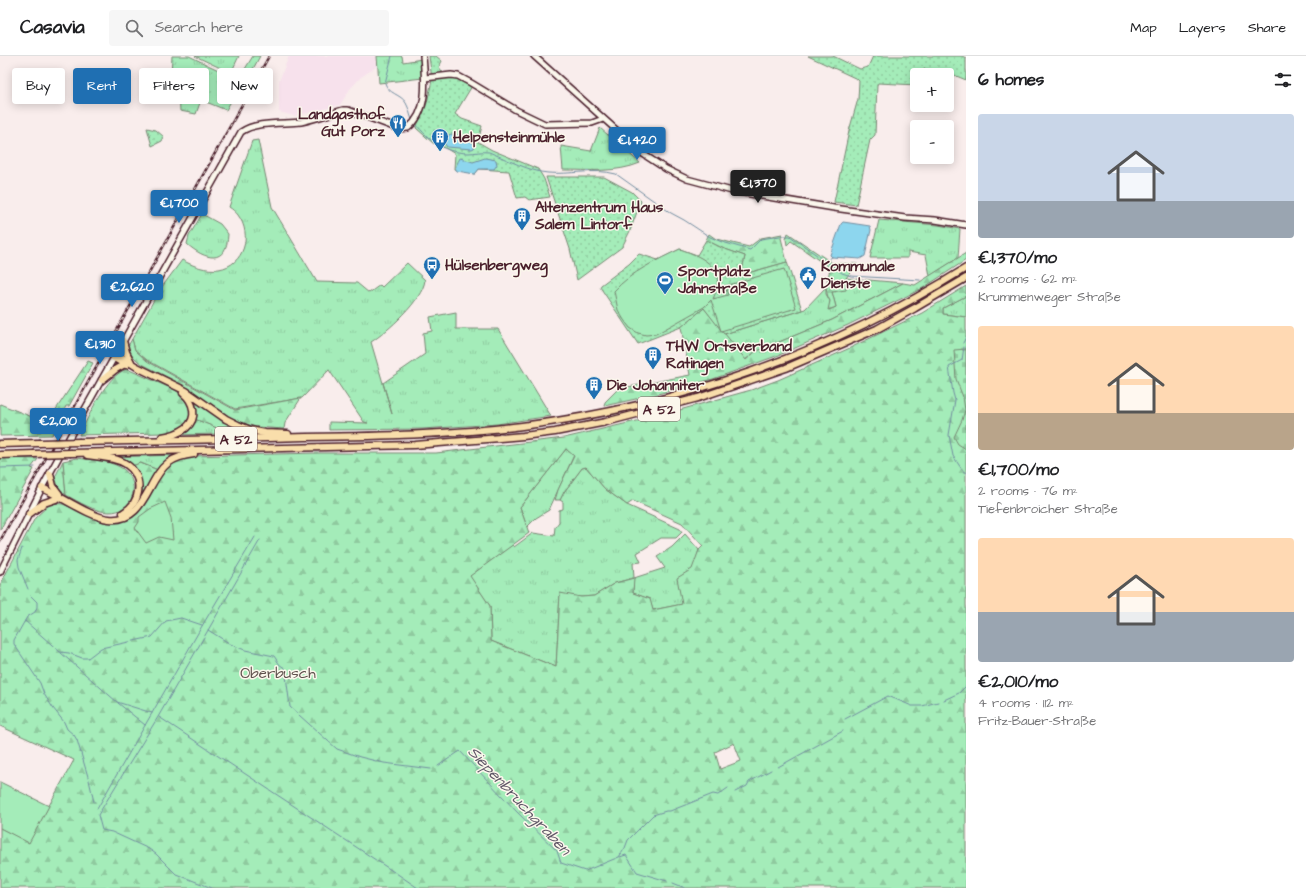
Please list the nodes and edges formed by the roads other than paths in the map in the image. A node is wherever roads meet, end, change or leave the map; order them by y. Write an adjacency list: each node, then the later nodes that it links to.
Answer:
1 (424, 56): 3 (main road)
2 (534, 56): 4 (main road)
3 (425, 78): 4 (main road); 8 (main road)
4 (603, 119): 5 (main road)
5 (966, 225)
6 (966, 268): 15 (highway, A 52)
7 (966, 278): 18 (highway, A 52)
8 (123, 341): 9 (main road); 10 (highway)
9 (115, 356): 10 (highway); 11 (highway); 13 (main road)
10 (132, 363): 12 (highway)
11 (125, 364): 12 (highway); 13 (highway)
12 (137, 367): 14 (highway)
13 (102, 380): 21 (main road)
14 (178, 388): 15 (highway); 16 (highway)
15 (323, 437): 16 (highway, A 52)
16 (150, 440): 17 (highway, A 52, bridge)
17 (0, 444)
18 (212, 450): 19 (highway, A 52); 25 (highway)
19 (71, 453): 20 (highway, A 52, bridge); 25 (highway)
20 (0, 455)
21 (50, 474): 22 (main road); 23 (highway)
22 (41, 490): 23 (highway); 24 (main road)
23 (58, 497): 24 (highway); 25 (highway)
24 (29, 514): 26 (main road)
25 (99, 516)
26 (0, 572)

